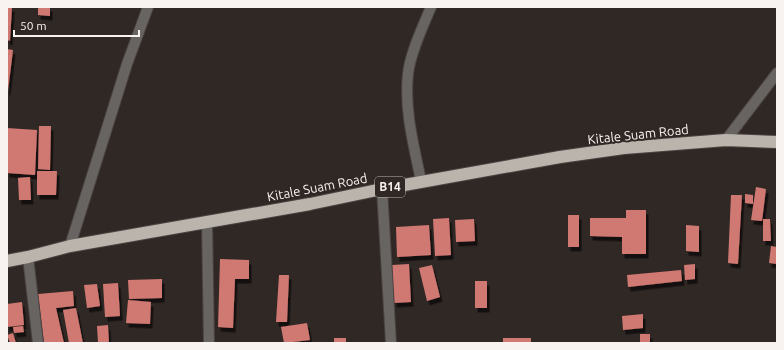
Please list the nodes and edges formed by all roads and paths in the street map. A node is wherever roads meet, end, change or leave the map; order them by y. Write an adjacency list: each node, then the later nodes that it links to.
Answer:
1 (148, 7): 9 (street)
2 (431, 7): 6 (street)
3 (777, 73): 4 (street)
4 (726, 140): 5 (highway, Kitale Suam Road / B14); 6 (highway, Kitale Suam Road / B14)
5 (777, 142)
6 (421, 181): 7 (highway, Kitale Suam Road / B14)
7 (382, 189): 8 (highway, Kitale Suam Road / B14); 14 (street)
8 (207, 221): 9 (highway, Kitale Suam Road / B14); 13 (street)
9 (70, 246): 10 (highway, Kitale Suam Road / B14)
10 (28, 257): 11 (highway, Kitale Suam Road / B14); 12 (street)
11 (7, 261)
12 (38, 343)
13 (209, 343)
14 (391, 343)

